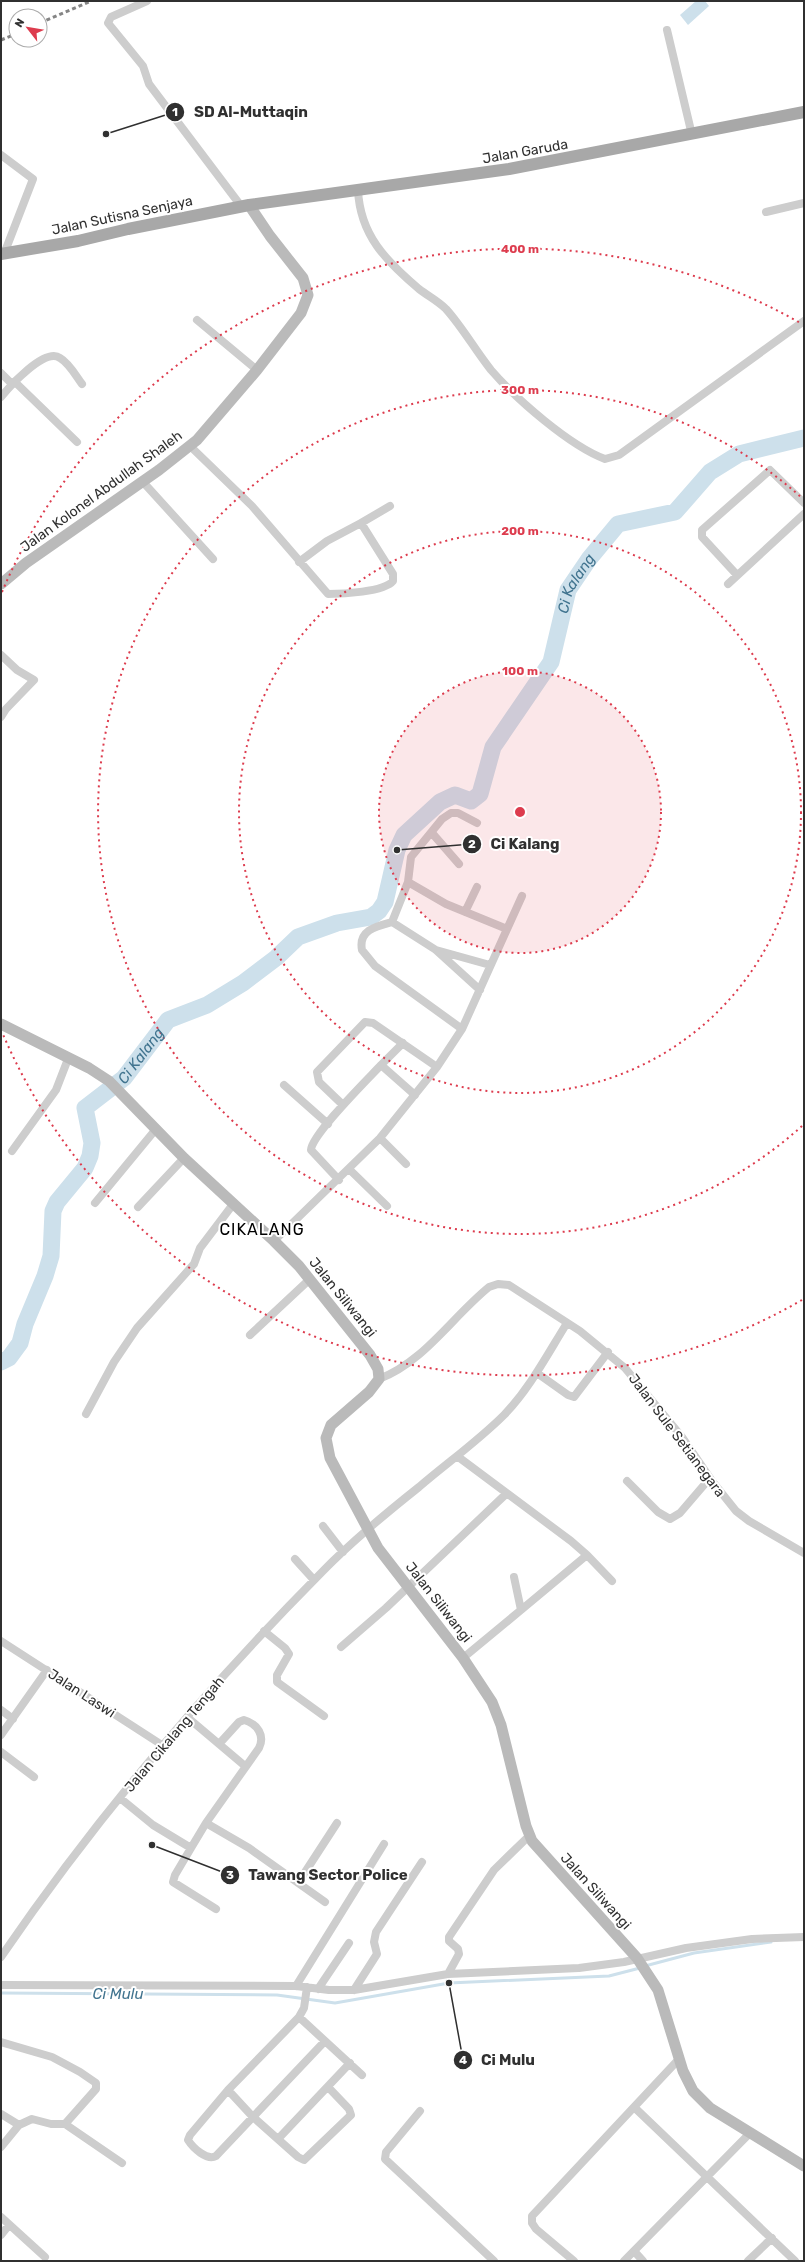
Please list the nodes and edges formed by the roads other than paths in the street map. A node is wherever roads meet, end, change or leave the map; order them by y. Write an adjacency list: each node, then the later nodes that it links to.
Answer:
1 (147, 1): 8 (street)
2 (667, 30): 4 (street)
3 (804, 112): 4 (main road, Jalan Garuda)
4 (692, 135): 6 (main road, Jalan Garuda)
5 (1, 155): 10 (street)
6 (358, 190): 8 (main road, Jalan Garuda); 12 (street)
7 (804, 203): 9 (street)
8 (245, 206): 10 (main road, Jalan Sutisna Senjaya); 13 (street, Jalan Kolonel Abdullah Shaleh)
9 (766, 212)
10 (2, 254)
11 (197, 320): 13 (street)
12 (804, 321)
13 (257, 370): 19 (street, Jalan Kolonel Abdullah Shaleh)
14 (1, 373): 15 (street)
15 (13, 383): 16 (street); 17 (street); 18 (street)
16 (82, 384)
17 (1, 398)
18 (76, 442)
19 (190, 446): 20 (street, Jalan Kolonel Abdullah Shaleh); 26 (street)
20 (143, 482): 25 (street); 28 (street, Jalan Kolonel Abdullah Shaleh)
21 (804, 503): 27 (street)
22 (390, 506): 24 (street)
23 (804, 514): 27 (street)
24 (361, 523): 26 (street); 26 (street)
25 (213, 559)
26 (299, 562)
27 (737, 575): 29 (street)
28 (1, 584)
29 (728, 584)
30 (1, 655): 31 (street)
31 (1, 717)
32 (477, 823): 33 (street)
33 (432, 833): 34 (street); 35 (street)
34 (460, 864)
35 (408, 882): 38 (street); 39 (street)
36 (477, 887): 38 (street)
37 (522, 896): 40 (street)
38 (465, 912): 40 (street)
39 (392, 922): 41 (street); 45 (street)
40 (507, 929): 42 (street)
41 (436, 950): 42 (street); 43 (street)
42 (490, 965): 43 (street)
43 (480, 990): 45 (street)
44 (1, 1024): 47 (street, Jalan Siliwangi)
45 (462, 1029): 49 (street)
46 (402, 1043): 48 (street); 49 (street); 52 (street)
47 (68, 1059): 54 (street, Jalan Siliwangi); 56 (street)
48 (381, 1065): 51 (street); 52 (street)
49 (437, 1067): 51 (street)
50 (284, 1084): 53 (street)
51 (415, 1095): 55 (street)
52 (343, 1105): 53 (street)
53 (328, 1124): 60 (street)
54 (156, 1129): 57 (street, Jalan Siliwangi); 61 (street)
55 (380, 1138): 58 (street); 59 (street)
56 (12, 1151)
57 (184, 1158): 62 (street, Jalan Siliwangi); 64 (street)
58 (406, 1164)
59 (350, 1170): 60 (street); 63 (street)
60 (338, 1180): 65 (street)
61 (95, 1203)
62 (234, 1203): 65 (street, Jalan Siliwangi); 72 (street)
63 (387, 1206)
64 (138, 1207)
65 (274, 1241): 66 (street, Jalan Siliwangi)
66 (310, 1279): 68 (street); 71 (street, Jalan Siliwangi)
67 (567, 1323): 69 (street, Jalan Sule Setianegara); 70 (street, Jalan Cikalang Tengah); 71 (street, Jalan Sule Setianegara)
68 (250, 1335)
69 (608, 1352): 70 (street); 74 (street, Jalan Sule Setianegara)
70 (537, 1373): 73 (street, Jalan Cikalang Tengah)
71 (379, 1379): 78 (street, Jalan Siliwangi)
72 (86, 1414)
73 (457, 1456): 76 (street); 78 (street, Jalan Cikalang Tengah)
74 (710, 1478): 75 (street); 80 (street, Jalan Sule Setianegara)
75 (626, 1481)
76 (506, 1494): 81 (street); 86 (street)
77 (323, 1526): 79 (street)
78 (367, 1529): 79 (street, Jalan Cikalang Tengah); 86 (street, Jalan Siliwangi)
79 (343, 1552): 84 (street, Jalan Cikalang Tengah)
80 (804, 1553)
81 (587, 1555): 85 (street); 87 (street)
82 (295, 1559): 84 (street)
83 (514, 1577): 87 (street)
84 (314, 1580): 88 (street, Jalan Cikalang Tengah)
85 (612, 1581)
86 (407, 1587): 90 (street); 91 (street, Jalan Siliwangi)
87 (521, 1610): 91 (street)
88 (264, 1631): 94 (street); 95 (street, Jalan Cikalang Tengah)
89 (1, 1641): 92 (street, Jalan Laswi)
90 (341, 1647)
91 (463, 1658): 106 (street, Jalan Siliwangi)
92 (47, 1670): 96 (street); 99 (street, Jalan Laswi)
93 (1, 1710): 96 (street)
94 (324, 1716)
95 (187, 1717): 98 (street); 99 (street, Jalan Cikalang Tengah)
96 (13, 1719): 97 (street)
97 (1, 1735)
98 (219, 1744): 101 (street); 101 (street)
99 (162, 1745): 103 (street, Jalan Cikalang Tengah)
100 (1, 1752): 102 (street)
101 (245, 1766): 105 (street)
102 (34, 1776)
103 (120, 1798): 108 (street); 115 (street, Jalan Cikalang Tengah)
104 (337, 1823): 110 (street)
105 (206, 1824): 108 (street); 110 (street)
106 (530, 1835): 116 (street, Jalan Siliwangi); 117 (street)
107 (384, 1844): 119 (street)
108 (191, 1848): 112 (street)
109 (422, 1862): 122 (street)
110 (298, 1882): 111 (street)
111 (325, 1902)
112 (216, 1909)
113 (804, 1937): 116 (street)
114 (349, 1943): 120 (street)
115 (1, 1957)
116 (637, 1958): 117 (street); 126 (street, Jalan Siliwangi)
117 (448, 1974): 122 (street)
118 (1, 1985): 119 (street)
119 (296, 1986): 121 (street)
120 (318, 1989): 121 (street); 122 (street)
121 (307, 1990): 123 (street)
122 (354, 1990)
123 (299, 2017): 124 (street); 130 (street)
124 (325, 2041): 127 (street); 134 (street)
125 (1, 2042): 135 (street)
126 (679, 2059): 131 (street); 137 (street, Jalan Siliwangi)
127 (350, 2063): 128 (street); 129 (street)
128 (362, 2075)
129 (328, 2087): 138 (street); 138 (street)
130 (228, 2090): 134 (street); 134 (street)
131 (634, 2107): 142 (street); 151 (street)
132 (420, 2111): 150 (street)
133 (1, 2114): 136 (street)
134 (252, 2116): 138 (street)
135 (65, 2124): 136 (street); 140 (street)
136 (19, 2126): 139 (street)
137 (751, 2132): 141 (street, Jalan Siliwangi); 142 (street)
138 (278, 2139)
139 (1, 2147)
140 (122, 2163)
141 (804, 2166)
142 (708, 2177): 146 (street); 147 (street)
143 (1, 2217): 144 (street)
144 (9, 2225): 145 (street); 148 (street)
145 (1, 2235)
146 (772, 2238): 153 (street); 154 (street)
147 (634, 2251): 149 (street); 152 (street)
148 (45, 2257)
149 (642, 2260)
150 (494, 2261)
151 (574, 2261)
152 (624, 2261)
153 (748, 2261)
154 (795, 2261)

